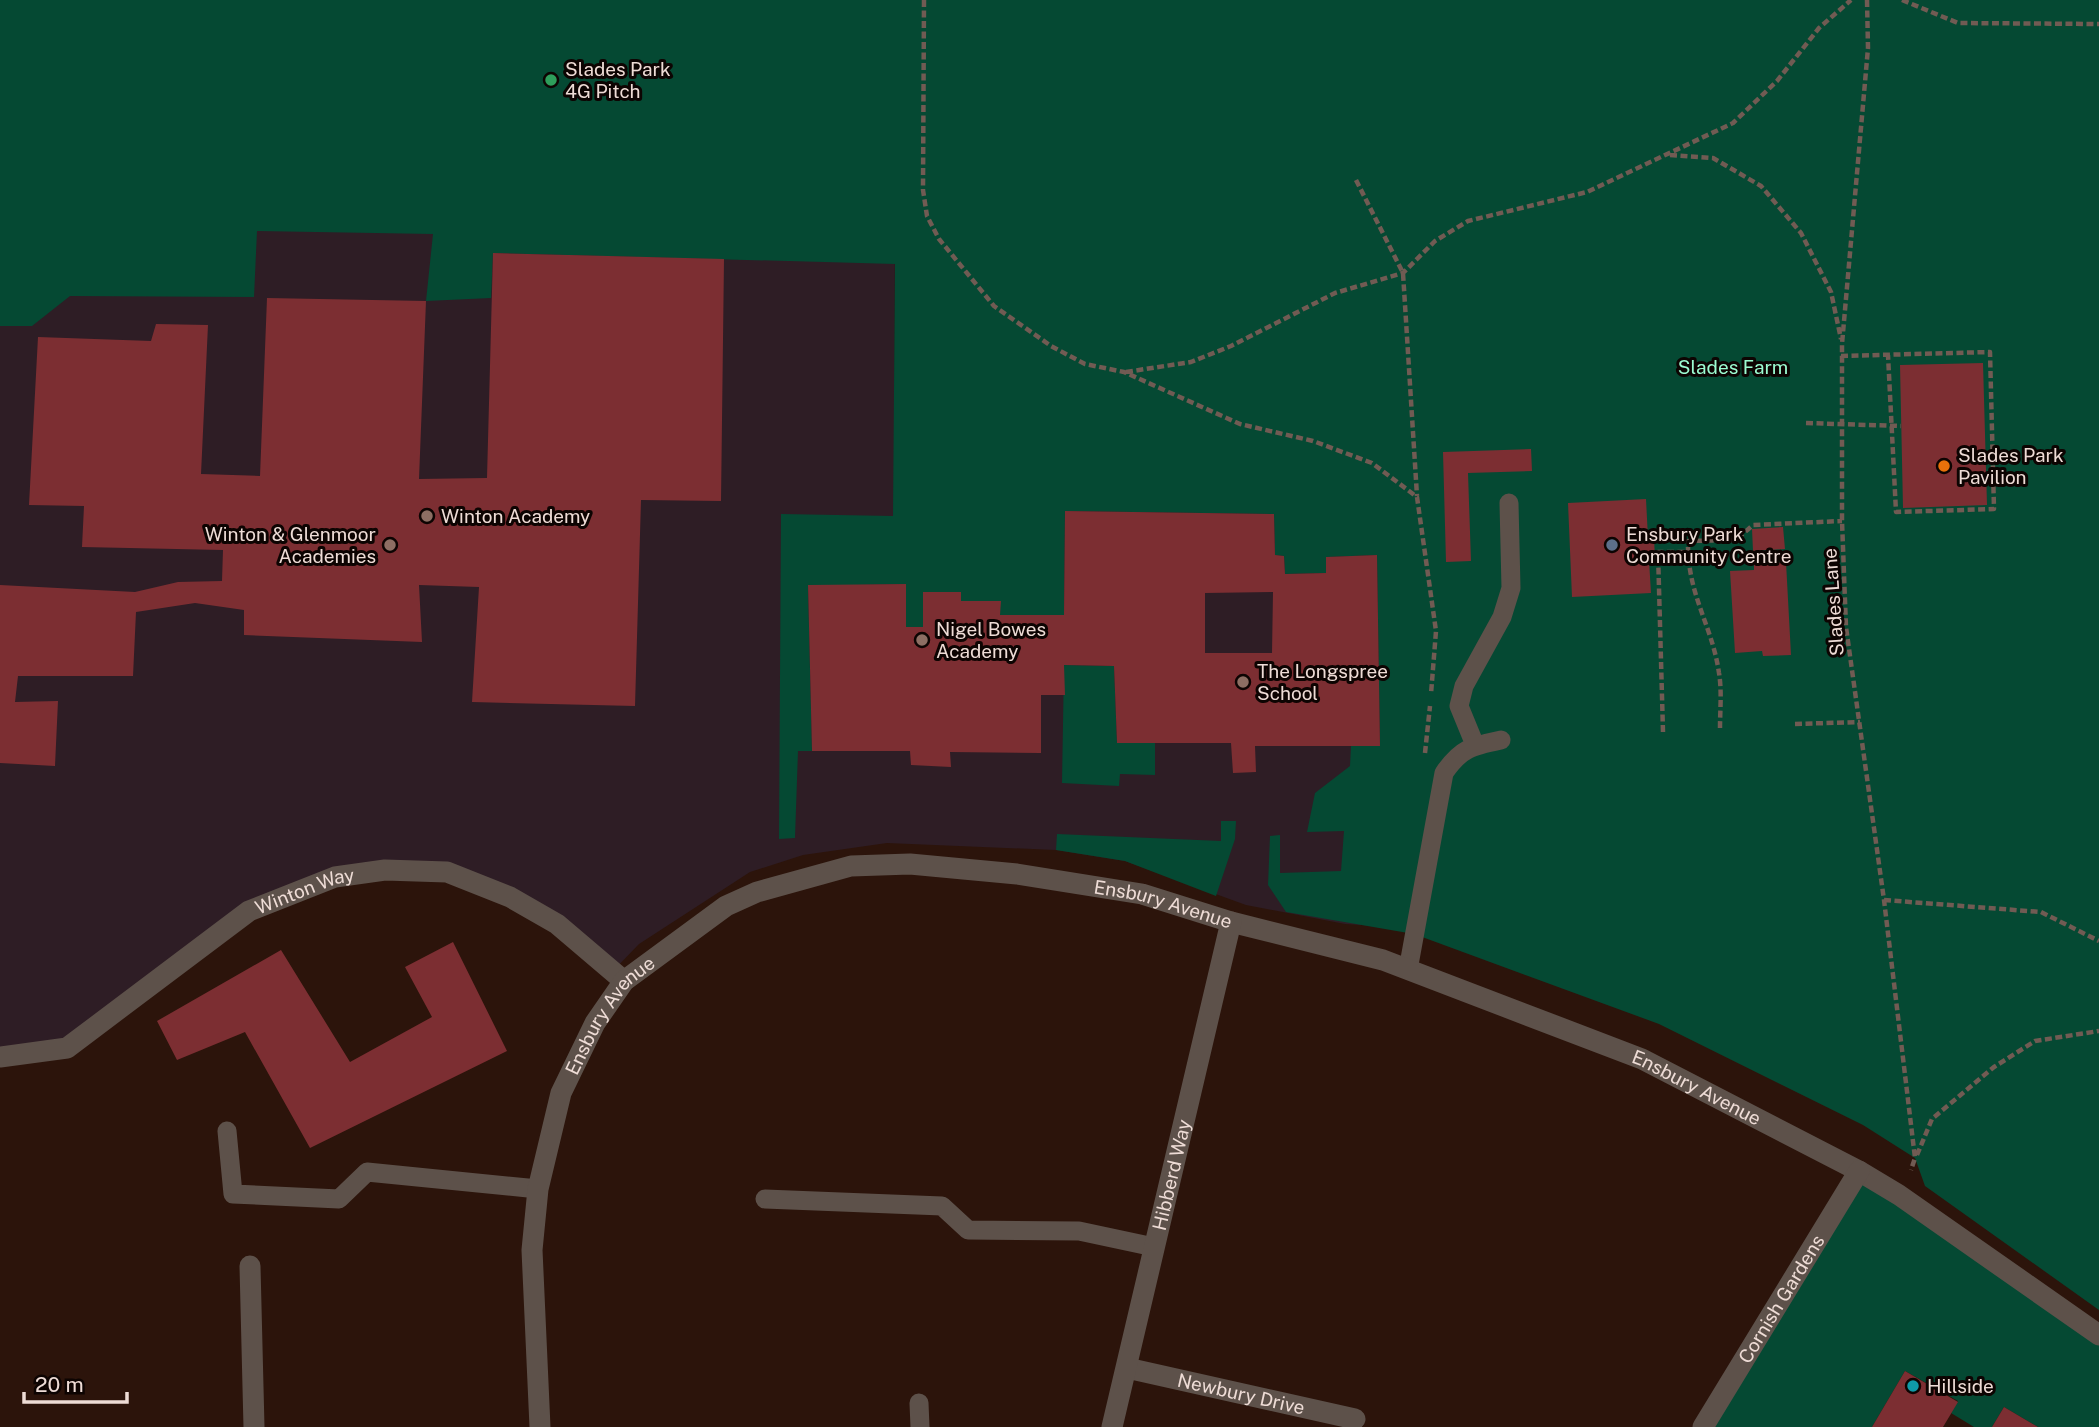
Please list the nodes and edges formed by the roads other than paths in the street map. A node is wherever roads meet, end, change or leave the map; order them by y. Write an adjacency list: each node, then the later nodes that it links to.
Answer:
1 (1509, 503): 3 (lane)
2 (1501, 740): 3 (lane)
3 (1475, 745): 5 (lane)
4 (1231, 922): 5 (street, Ensbury Avenue); 6 (street, Ensbury Avenue); 12 (street, Hibberd Way)
5 (1408, 970): 9 (street, Ensbury Avenue)
6 (624, 981): 7 (street, Winton Way); 10 (street, Ensbury Avenue)
7 (0, 1057)
8 (227, 1131): 10 (lane)
9 (1859, 1171): 14 (street, Ensbury Avenue); 22 (street, Cornish Gardens)
10 (538, 1189): 19 (street, Ensbury Avenue)
11 (765, 1199): 12 (lane)
12 (1154, 1247): 15 (street, Hibberd Way)
13 (250, 1266): 18 (street)
14 (2099, 1335)
15 (1127, 1368): 17 (street, Newbury Drive); 21 (street, Hibberd Way)
16 (919, 1403): 20 (lane)
17 (1355, 1419)
18 (254, 1427)
19 (540, 1427)
20 (920, 1427)
21 (1112, 1427)
22 (1703, 1427)

